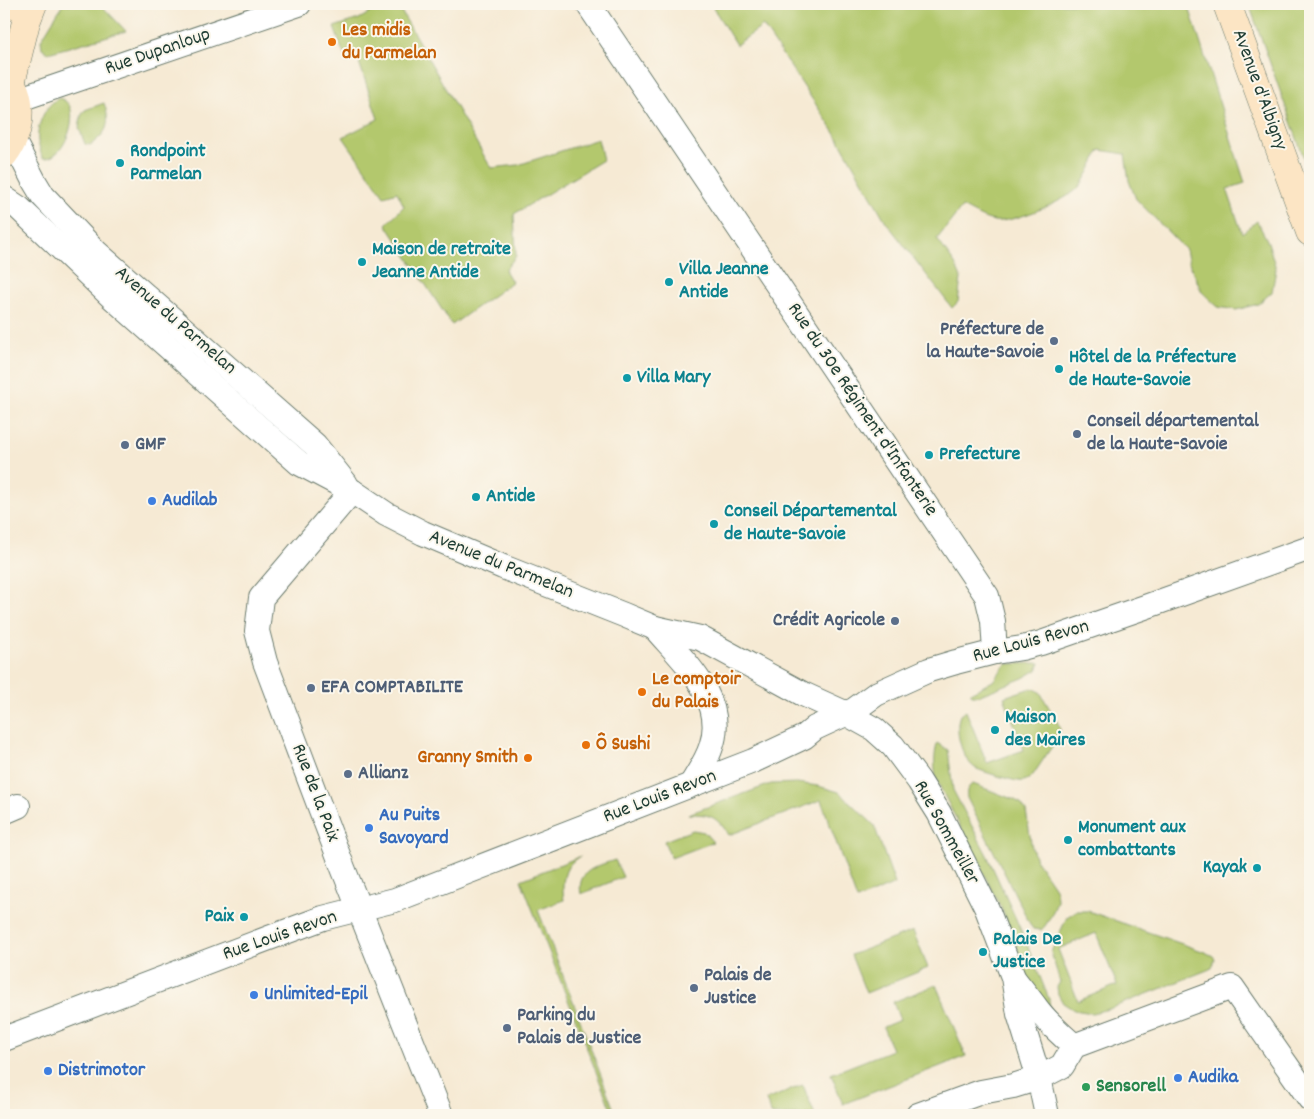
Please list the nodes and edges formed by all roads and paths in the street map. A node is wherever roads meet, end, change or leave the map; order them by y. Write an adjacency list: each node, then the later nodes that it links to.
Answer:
1 (6, 4): 6 (main road)
2 (33, 4): 7 (main road)
3 (300, 4): 7 (street, Rue Dupanloup)
4 (588, 4): 14 (street, Rue du 30e Régiment d'Infanterie)
5 (1228, 4): 10 (main road, Avenue d'Albigny)
6 (4, 7)
7 (11, 85): 8 (main road)
8 (8, 147): 11 (street, Avenue du Parmelan)
9 (4, 198): 11 (street, Avenue du Parmelan)
10 (1310, 232)
11 (352, 491): 13 (street, Avenue du Parmelan); 19 (street, Rue de la Paix)
12 (1310, 548): 14 (street, Rue Louis Revon)
13 (655, 628): 15 (street, Avenue du Parmelan); 18 (street, Avenue du Parmelan)
14 (995, 652): 16 (street, Rue Louis Revon)
15 (803, 694): 16 (street, Avenue du Parmelan); 17 (street, Avenue du Parmelan)
16 (876, 694): 17 (street, Rue Louis Revon)
17 (846, 714): 18 (street, Rue Louis Revon); 20 (street, Rue Sommeiller)
18 (691, 785): 19 (street, Rue Louis Revon)
19 (360, 909): 21 (street, Rue Louis Revon); 25 (street, Rue de la Paix)
20 (1012, 977): 22 (street, Rue Sommeiller); 23 (street, Rue Sommeiller)
21 (4, 1039)
22 (1074, 1046): 23 (street); 24 (street)
23 (1039, 1078): 26 (street); 27 (street, Rue Sommeiller)
24 (1310, 1100)
25 (441, 1115)
26 (918, 1115)
27 (1048, 1115)

